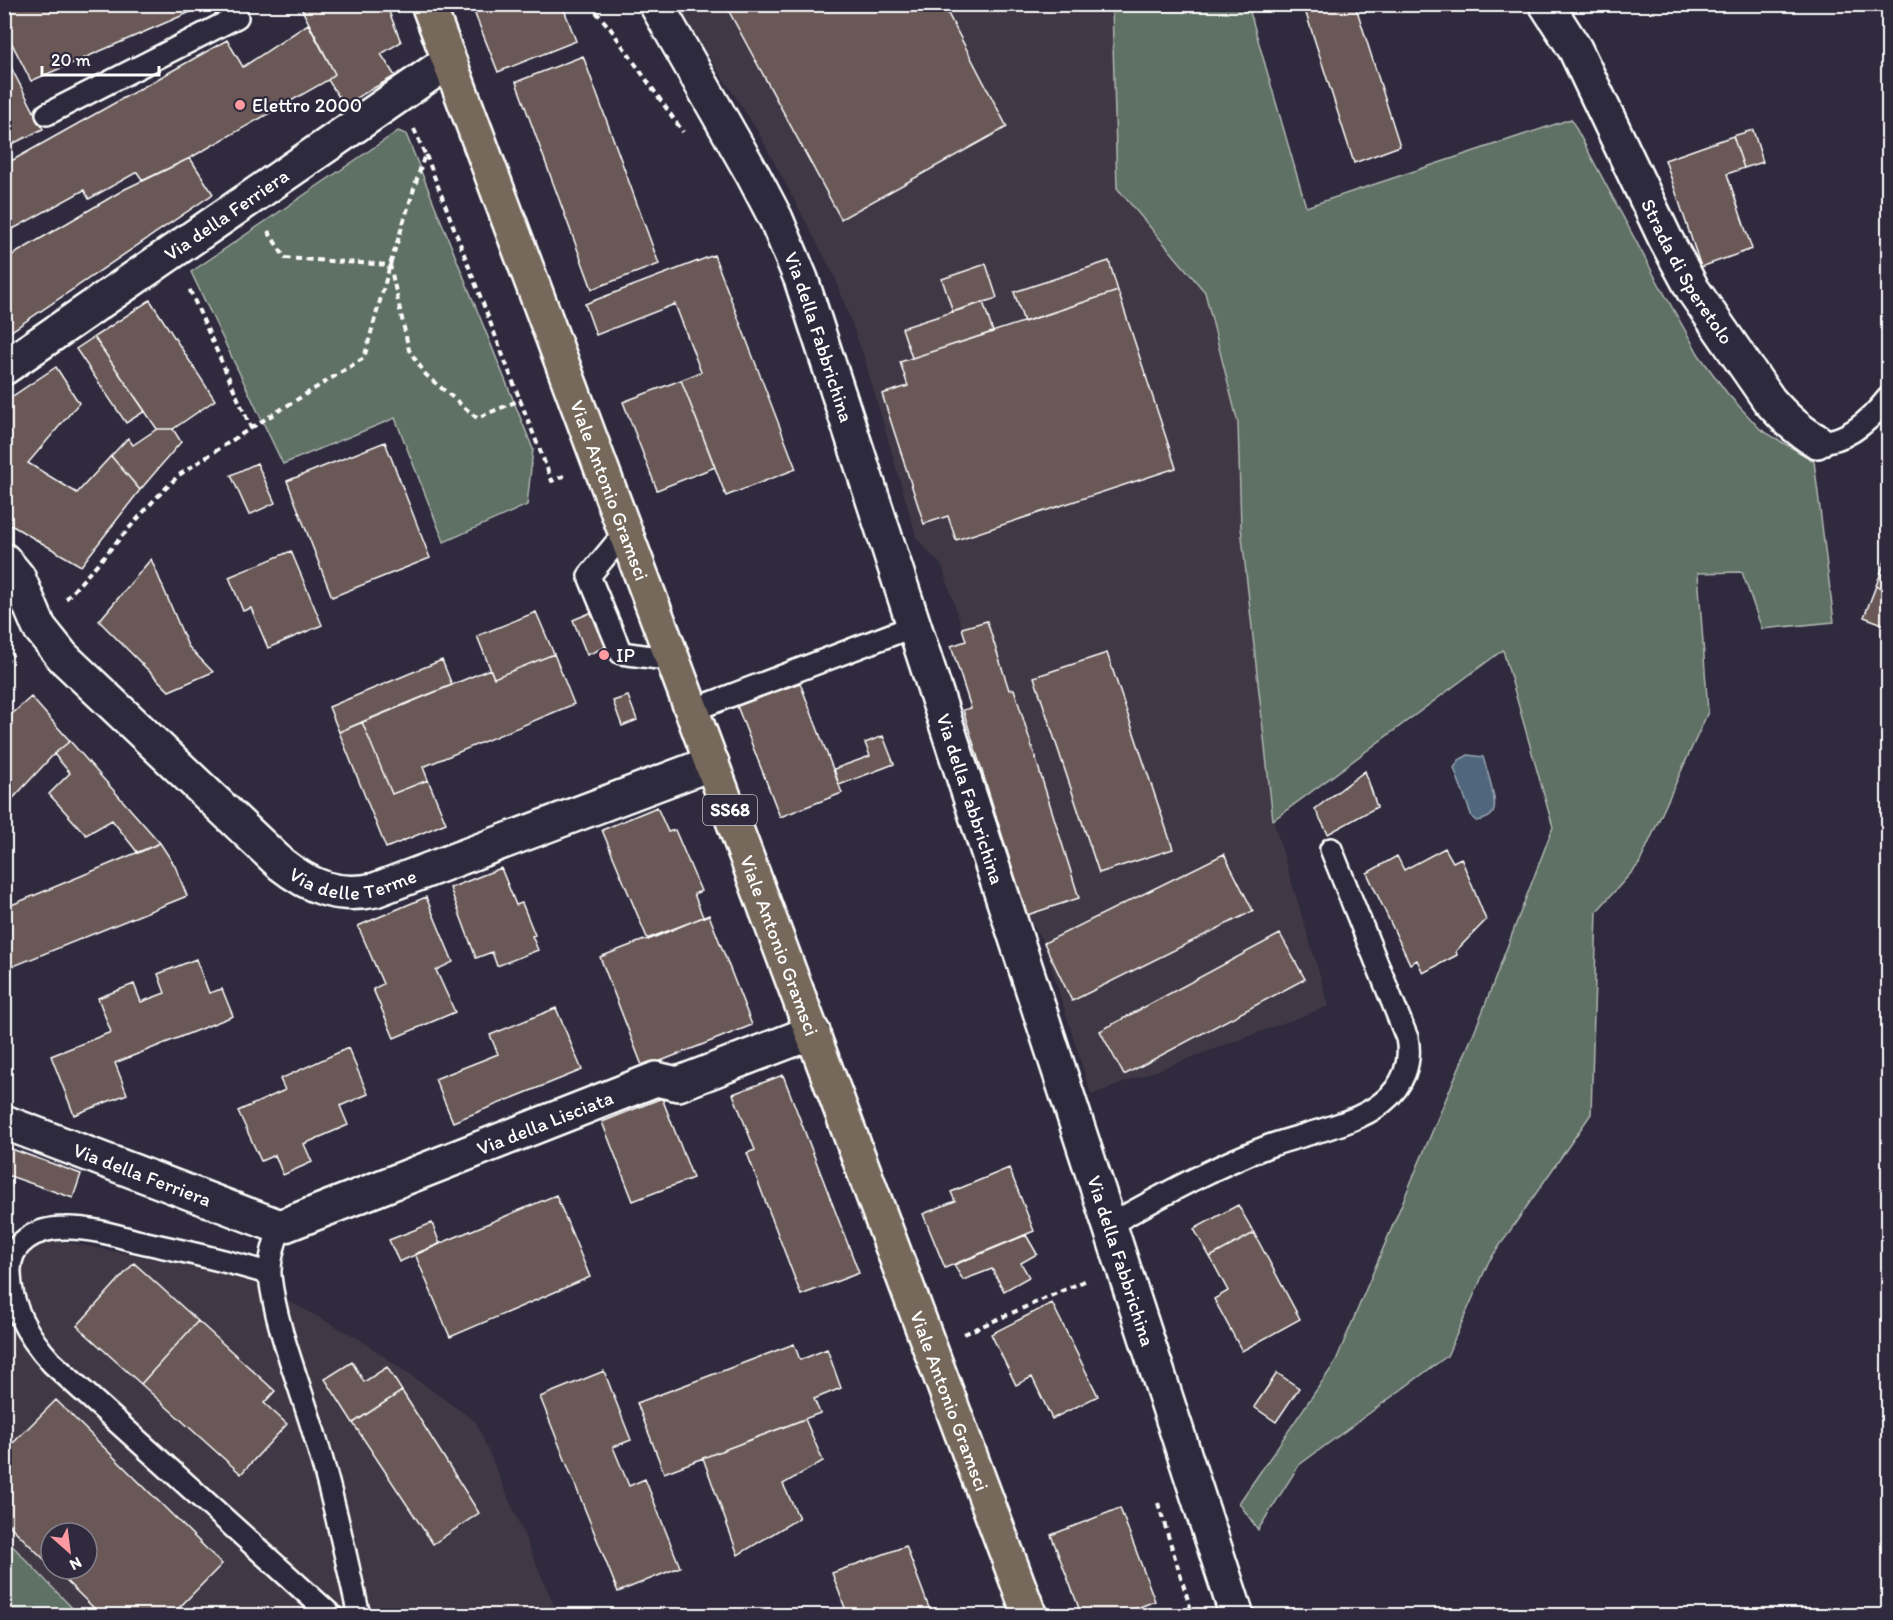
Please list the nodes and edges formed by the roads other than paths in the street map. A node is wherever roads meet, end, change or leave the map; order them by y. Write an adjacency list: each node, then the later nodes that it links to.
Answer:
1 (233, 4): 6 (lane)
2 (428, 4): 5 (main road, Viale Antonio Gramsci / SS68)
3 (656, 4): 12 (street, Via della Fabbrichina)
4 (1546, 4): 9 (street, Strada di Speretolo)
5 (449, 61): 7 (street, Via della Ferriera); 10 (main road, Viale Antonio Gramsci / SS68)
6 (48, 114)
7 (4, 368)
8 (1888, 398): 9 (lane, Strada di Speretolo)
9 (1816, 441)
10 (626, 531): 13 (main road, Viale Antonio Gramsci / SS68); 13 (lane)
11 (4, 560): 15 (street, Via delle Terme)
12 (914, 626): 14 (lane); 19 (street, Via della Fabbrichina)
13 (673, 660): 14 (main road, Viale Antonio Gramsci / SS68)
14 (693, 710): 15 (main road, Viale Antonio Gramsci / SS68)
15 (712, 763): 17 (main road, Viale Antonio Gramsci / SS68)
16 (1331, 849): 19 (lane)
17 (813, 1032): 20 (street, Via della Lisciata); 24 (main road, Viale Antonio Gramsci / SS68)
18 (4, 1122): 20 (street, Via della Ferriera)
19 (1109, 1225): 25 (street, Via della Fabbrichina)
20 (280, 1227): 21 (lane)
21 (270, 1274): 22 (lane); 23 (lane)
22 (332, 1616)
23 (359, 1616)
24 (1030, 1616)
25 (1237, 1616)

